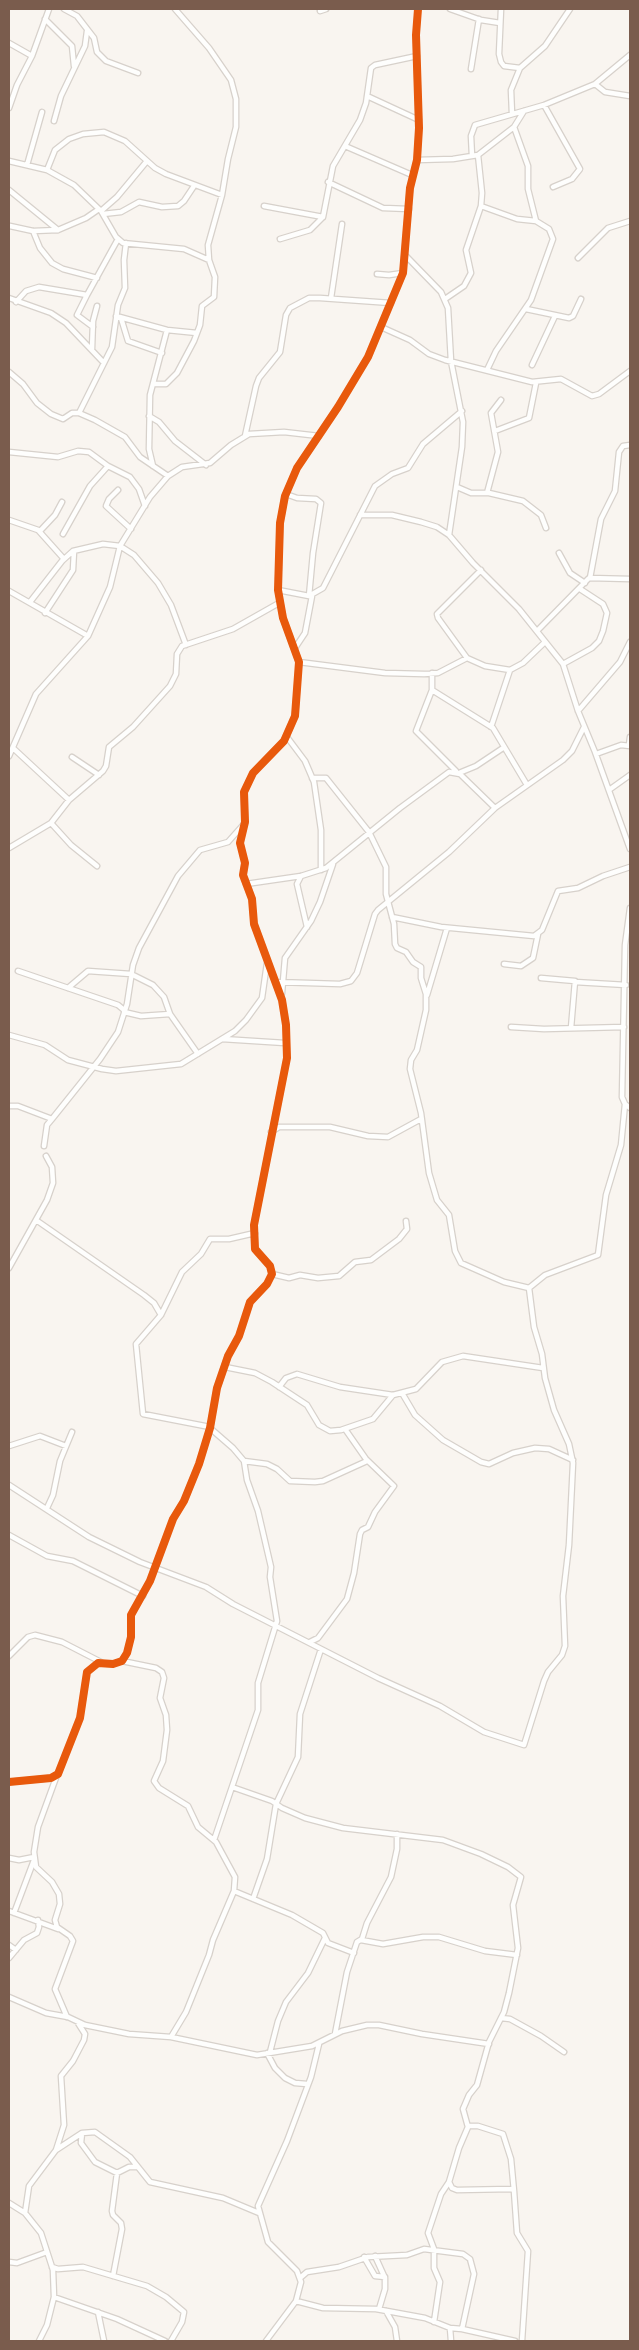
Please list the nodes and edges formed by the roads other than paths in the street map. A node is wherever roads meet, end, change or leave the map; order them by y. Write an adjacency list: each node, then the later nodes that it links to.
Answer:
1 (49, 9): 10 (street)
2 (64, 9): 13 (street)
3 (175, 9): 46 (street)
4 (326, 9): 9 (street)
5 (418, 9): 17 (street)
6 (450, 9): 11 (street)
7 (501, 9): 12 (street)
8 (570, 9): 18 (street)
9 (320, 11)
10 (45, 19): 16 (street); 19 (street)
11 (479, 19): 12 (street); 20 (street)
12 (500, 23): 18 (street)
13 (87, 31): 19 (street); 21 (street)
14 (9, 43): 16 (street)
15 (630, 55): 22 (street)
16 (32, 56): 26 (street)
17 (417, 56): 23 (street); 30 (street)
18 (520, 68): 29 (street)
19 (73, 69): 31 (street)
20 (471, 69)
21 (138, 73)
22 (595, 84): 24 (street); 25 (street)
23 (367, 96): 30 (street); 33 (street)
24 (630, 96)
25 (544, 105): 27 (street); 44 (street)
26 (9, 108)
27 (524, 111): 29 (street); 32 (street)
28 (42, 112): 39 (street)
29 (512, 114): 35 (street)
30 (419, 120): 36 (street)
31 (54, 121)
32 (514, 128): 34 (street); 52 (street)
33 (345, 146): 41 (street); 42 (street)
34 (478, 155): 35 (street); 48 (street)
35 (472, 156): 36 (street)
36 (416, 160): 41 (street)
37 (9, 161): 39 (street)
38 (147, 162): 40 (street); 43 (street); 50 (street)
39 (27, 165): 40 (street)
40 (47, 170): 50 (street)
41 (412, 175): 49 (street)
42 (328, 182): 49 (street); 51 (street)
43 (194, 186): 46 (street); 50 (street)
44 (553, 187)
45 (9, 190): 56 (street)
46 (222, 195): 63 (street)
47 (264, 206): 51 (street)
48 (481, 206): 52 (street); 70 (street)
49 (409, 209): 61 (street)
50 (101, 211): 56 (street); 58 (street)
51 (323, 217): 59 (street)
52 (536, 221): 75 (street)
53 (630, 221): 62 (street)
54 (342, 224): 69 (street)
55 (10, 226): 57 (street)
56 (58, 230): 57 (street)
57 (33, 231): 66 (street)
58 (118, 239): 60 (street); 66 (street)
59 (280, 239)
60 (126, 244): 63 (street); 77 (street)
61 (406, 256): 64 (street); 70 (street)
62 (578, 258)
63 (209, 260): 81 (street)
64 (403, 273): 65 (street); 73 (street)
65 (378, 274)
66 (97, 278): 67 (street)
67 (87, 295): 72 (street); 79 (street)
68 (9, 298): 72 (street)
69 (331, 298): 73 (street); 97 (street)
70 (445, 299): 84 (street)
71 (581, 300): 76 (street)
72 (16, 302): 82 (street)
73 (391, 303): 78 (street)
74 (97, 306): 79 (street)
75 (526, 309): 76 (street); 87 (street)
76 (555, 316): 86 (street)
77 (119, 317): 80 (street); 83 (street); 85 (street)
78 (381, 327): 84 (street); 98 (street)
79 (93, 328): 82 (street)
80 (167, 330): 81 (street); 83 (street)
81 (197, 333): 91 (street)
82 (92, 349): 85 (street)
83 (162, 353): 91 (street)
84 (451, 362): 87 (street); 93 (street)
85 (104, 363): 94 (street)
86 (532, 365)
87 (486, 370): 90 (street)
88 (630, 371): 90 (street)
89 (9, 372): 94 (street)
90 (536, 383): 96 (street)
91 (153, 384): 95 (street)
92 (501, 400): 96 (street)
93 (462, 411): 106 (street); 112 (street)
94 (79, 413): 104 (street)
95 (149, 416): 102 (street); 104 (street)
96 (494, 430): 108 (street)
97 (245, 436): 98 (street); 102 (street)
98 (319, 436): 109 (street)
99 (630, 439): 100 (street)
100 (628, 445): 124 (street)
101 (9, 452): 103 (street)
102 (206, 465): 105 (street)
103 (108, 466): 111 (street); 117 (street)
104 (153, 466): 105 (street)
105 (168, 476): 111 (street)
106 (457, 487): 108 (street); 118 (street)
107 (118, 490): 115 (street)
108 (487, 493): 114 (street)
109 (286, 494): 128 (street); 130 (street)
110 (62, 502): 116 (street)
111 (145, 506): 115 (street)
112 (360, 515): 118 (street); 130 (street)
113 (9, 520): 116 (street)
114 (546, 528)
115 (131, 529): 119 (street)
116 (40, 531): 122 (street)
117 (63, 534)
118 (449, 535): 123 (street)
119 (120, 546): 120 (street); 135 (street); 138 (street)
120 (74, 551): 122 (street); 133 (street)
121 (559, 553): 126 (street)
122 (64, 560): 131 (street)
123 (481, 570): 134 (street); 141 (street)
124 (590, 578): 125 (street); 126 (street)
125 (630, 580)
126 (585, 582): 127 (street)
127 (580, 589): 134 (street); 144 (street)
128 (278, 590): 130 (street); 132 (street)
129 (9, 592): 131 (street)
130 (311, 596): 139 (street)
131 (30, 602): 133 (street)
132 (280, 603): 138 (street); 139 (street)
133 (45, 612): 135 (street)
134 (536, 631): 136 (street)
135 (88, 636): 154 (street)
136 (545, 642): 144 (street); 145 (street)
137 (630, 642): 140 (street)
138 (186, 645): 160 (street)
139 (295, 648): 143 (street)
140 (623, 656): 142 (street); 148 (street)
141 (467, 658): 145 (street); 146 (street)
142 (630, 659)
143 (300, 662): 146 (street); 151 (street)
144 (563, 664): 148 (street)
145 (510, 670): 149 (street)
146 (432, 673): 147 (street)
147 (432, 690): 149 (street); 159 (street)
148 (578, 711): 150 (street)
149 (491, 727): 155 (street)
150 (584, 727): 156 (street); 163 (street)
151 (287, 737): 162 (street); 167 (street)
152 (630, 737): 153 (street)
153 (630, 746): 156 (street)
154 (13, 748): 157 (street); 165 (street)
155 (503, 748): 159 (street); 163 (street)
156 (596, 754): 164 (street)
157 (9, 756)
158 (72, 757): 160 (street)
159 (458, 773): 166 (street); 169 (street)
160 (99, 775): 165 (street)
161 (630, 775): 164 (street)
162 (312, 778): 169 (street); 175 (street)
163 (527, 785): 166 (street)
164 (609, 790): 171 (street)
165 (69, 800): 168 (street)
166 (495, 808): 178 (street)
167 (245, 822): 177 (street); 187 (street)
168 (51, 823): 170 (street); 173 (street)
169 (369, 832): 172 (street); 178 (street)
170 (9, 848)
171 (630, 849)
172 (333, 863): 175 (street); 181 (street)
173 (97, 866)
174 (630, 867): 183 (street)
175 (321, 870): 176 (street)
176 (301, 876): 177 (street); 181 (street)
177 (246, 884): 184 (street)
178 (388, 902): 180 (street); 190 (street)
179 (630, 908): 192 (street)
180 (392, 916): 182 (street); 194 (street)
181 (307, 927): 190 (street)
182 (447, 928): 183 (street); 194 (street)
183 (538, 934): 185 (street)
184 (267, 962): 189 (street); 202 (street)
185 (504, 964)
186 (18, 971): 193 (street)
187 (131, 974): 193 (street); 196 (street); 197 (street)
188 (541, 978): 191 (street)
189 (276, 982): 190 (street); 195 (street)
190 (282, 982): 195 (street)
191 (576, 982): 192 (street); 200 (street)
192 (626, 985): 199 (street)
193 (68, 988): 196 (street)
194 (426, 996): 210 (street)
195 (282, 1000): 203 (street)
196 (124, 1011): 197 (street); 205 (street)
197 (170, 1014): 204 (street)
198 (511, 1027): 200 (street)
199 (624, 1027): 200 (street); 206 (street)
200 (571, 1028)
201 (9, 1034): 205 (street)
202 (222, 1038): 203 (street); 204 (street)
203 (285, 1043): 211 (street)
204 (198, 1054): 205 (street)
205 (92, 1068): 209 (street)
206 (624, 1104): 208 (street); 219 (street)
207 (9, 1106): 209 (street)
208 (630, 1108)
209 (52, 1119): 212 (street)
210 (421, 1119): 211 (street); 219 (street)
211 (271, 1132): 216 (street)
212 (44, 1146)
213 (46, 1156): 214 (street)
214 (36, 1220): 217 (street); 220 (street)
215 (406, 1221): 218 (street)
216 (255, 1232): 218 (street); 220 (street)
217 (9, 1268)
218 (272, 1274): 221 (street)
219 (529, 1288): 222 (street)
220 (161, 1315): 226 (street)
221 (225, 1367): 223 (street); 226 (street)
222 (544, 1368): 224 (street); 231 (street)
223 (279, 1387): 225 (street); 227 (street)
224 (402, 1393): 225 (street); 231 (street)
225 (394, 1395): 227 (street)
226 (210, 1427): 232 (street); 237 (street)
227 (345, 1428): 233 (street)
228 (72, 1432): 230 (street)
229 (9, 1446): 230 (street)
230 (66, 1446): 235 (street)
231 (572, 1460): 241 (street)
232 (244, 1461): 233 (street); 239 (street)
233 (367, 1461): 240 (street)
234 (9, 1485): 235 (street)
235 (47, 1508): 237 (street)
236 (9, 1535): 238 (street)
237 (156, 1567): 238 (street); 239 (street)
238 (143, 1596): 243 (street)
239 (277, 1626): 240 (street); 247 (street)
240 (310, 1642): 241 (street)
241 (321, 1649): 248 (street)
242 (9, 1656): 244 (street)
243 (122, 1661): 244 (street); 250 (street)
244 (102, 1663): 245 (street)
245 (58, 1774): 246 (street); 252 (street)
246 (9, 1782)
247 (232, 1787): 248 (street); 250 (street)
248 (276, 1804): 249 (street); 254 (street)
249 (397, 1834): 260 (street); 264 (street)
250 (214, 1840): 253 (street)
251 (9, 1858): 252 (street)
252 (34, 1858): 256 (street); 258 (street)
253 (234, 1891): 254 (street); 271 (street)
254 (253, 1900): 259 (street)
255 (9, 1911): 256 (street)
256 (14, 1913): 257 (street)
257 (38, 1920): 258 (street); 262 (street)
258 (60, 1930): 267 (street)
259 (325, 1938): 263 (street); 274 (street)
260 (361, 1940): 263 (street); 264 (street)
261 (9, 1945): 262 (street)
262 (16, 1950): 265 (street)
263 (354, 1953): 270 (street)
264 (517, 1955): 268 (street)
265 (9, 1958)
266 (9, 1998): 267 (street)
267 (68, 2018): 269 (street)
268 (501, 2018): 273 (street); 275 (street)
269 (78, 2023): 271 (street); 279 (street)
270 (335, 2034): 272 (street); 273 (street)
271 (172, 2037): 274 (street)
272 (319, 2044): 274 (street); 276 (street)
273 (489, 2044): 277 (street)
274 (269, 2052): 276 (street)
275 (564, 2052)
276 (306, 2084): 286 (street)
277 (468, 2126): 282 (street); 283 (street)
278 (82, 2133): 279 (street); 280 (street); 281 (street)
279 (56, 2150): 285 (street)
280 (136, 2167): 281 (street); 286 (street)
281 (117, 2173): 293 (street)
282 (449, 2182): 283 (street); 287 (street)
283 (514, 2191): 312 (street)
284 (9, 2203): 285 (street)
285 (25, 2213): 288 (street)
286 (259, 2213): 295 (street)
287 (434, 2249): 289 (street); 301 (street); 303 (street)
288 (47, 2252): 291 (street); 292 (street)
289 (374, 2256): 290 (street); 294 (street)
290 (364, 2258): 294 (street); 295 (street)
291 (9, 2262)
292 (52, 2266): 293 (street); 296 (street)
293 (112, 2276): 307 (street)
294 (385, 2277): 298 (street)
295 (300, 2278): 297 (street)
296 (54, 2297): 300 (street); 304 (street)
297 (296, 2301): 298 (street); 308 (street)
298 (379, 2310): 299 (street)
299 (386, 2311): 301 (street); 309 (street)
300 (98, 2312): 305 (street); 306 (street)
301 (434, 2322): 302 (street)
302 (450, 2328): 303 (street); 310 (street)
303 (462, 2329): 311 (street)
304 (39, 2341)
305 (104, 2341)
306 (165, 2341)
307 (171, 2341)
308 (266, 2341)
309 (397, 2341)
310 (451, 2341)
311 (515, 2341)
312 (522, 2341)

